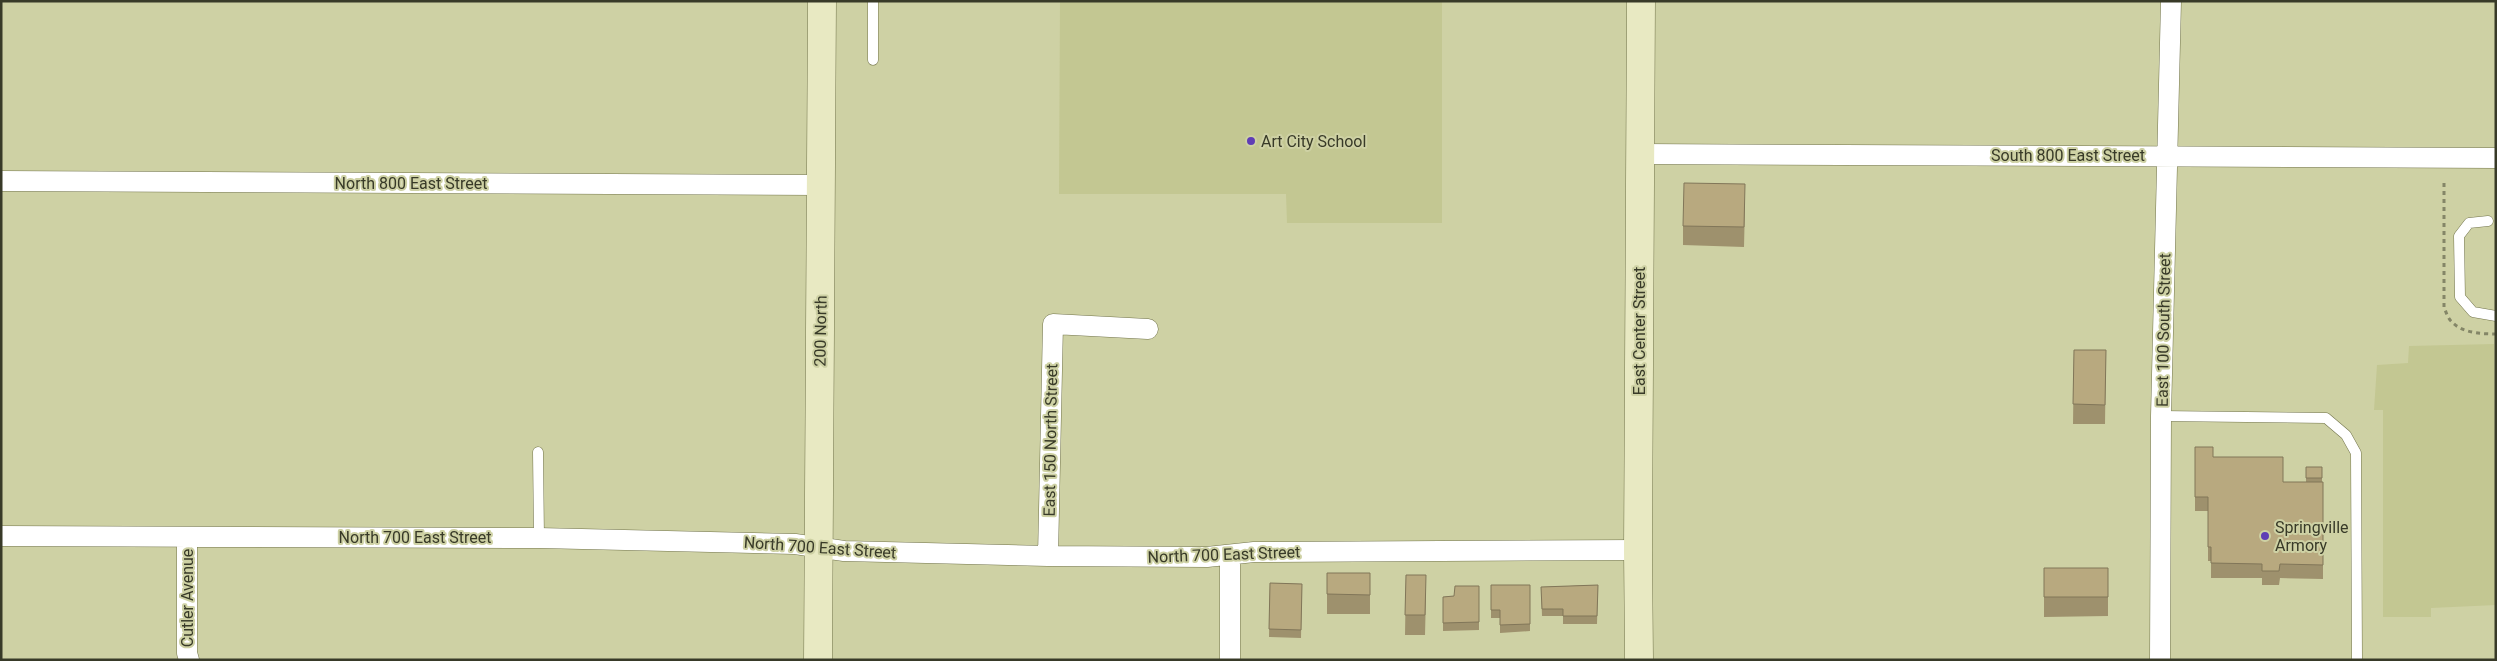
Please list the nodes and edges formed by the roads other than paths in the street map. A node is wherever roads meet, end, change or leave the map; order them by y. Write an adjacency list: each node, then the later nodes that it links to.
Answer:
1 (822, 1): 10 (street, 200 North)
2 (872, 1): 5 (lane)
3 (1641, 1): 6 (street, East Center Street)
4 (2171, 1): 7 (street, East 100 South Street)
5 (873, 60)
6 (1640, 154): 7 (street, South 800 East Street); 20 (street, East Center Street)
7 (2166, 155): 8 (street, South 800 East Street); 14 (street, East 100 South Street)
8 (2496, 158)
9 (1, 181): 10 (street, North 800 East Street)
10 (822, 185): 19 (street, 200 North)
11 (2488, 221): 12 (lane)
12 (2496, 316)
13 (1148, 329): 22 (street, East 150 North Street)
14 (2161, 416): 27 (street, East 100 South Street); 28 (lane)
15 (538, 452): 18 (lane)
16 (1, 536): 17 (street, North 700 East Street)
17 (187, 537): 18 (street, North 700 East Street); 23 (street, Cutler Avenue)
18 (539, 538): 19 (street, North 700 East Street)
19 (818, 548): 22 (street, North 700 East Street); 24 (street, 200 North)
20 (1638, 550): 21 (street, North 700 East Street); 26 (street, East Center Street)
21 (1230, 555): 22 (street, North 700 East Street); 25 (street)
22 (1048, 556)
23 (189, 660)
24 (818, 660)
25 (1230, 660)
26 (1639, 660)
27 (2160, 660)
28 (2357, 660)

